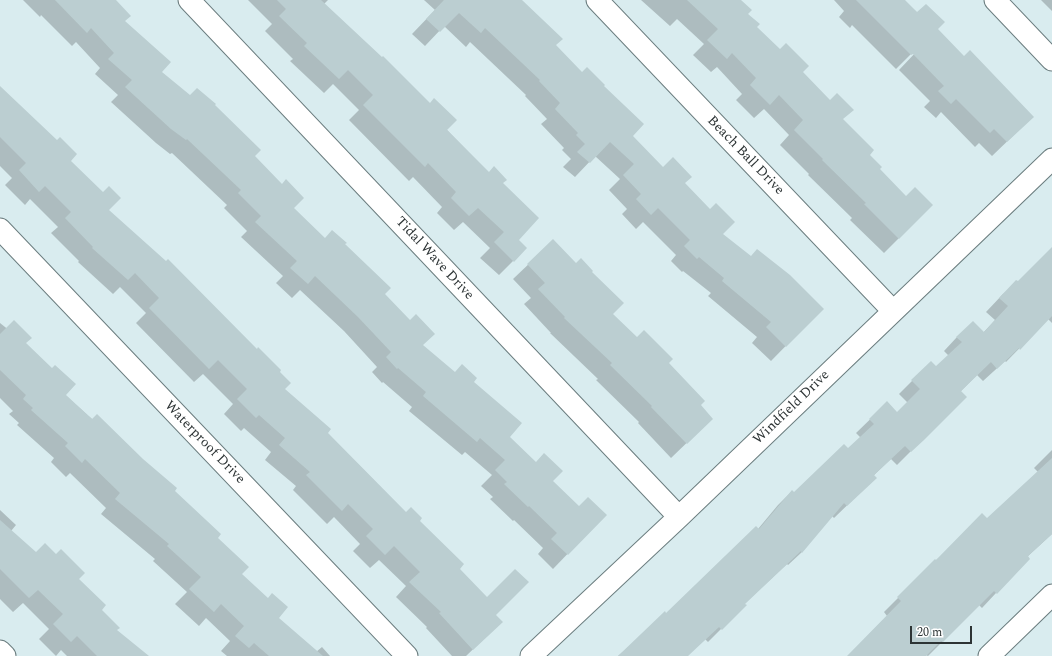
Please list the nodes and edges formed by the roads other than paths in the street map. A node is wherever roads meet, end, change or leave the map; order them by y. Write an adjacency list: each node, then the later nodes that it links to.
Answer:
1 (189, 0): 8 (street, Tidal Wave Drive)
2 (596, 0): 7 (street, Beach Ball Drive)
3 (995, 0): 4 (street)
4 (1052, 60)
5 (1052, 159): 7 (street, Windfield Drive)
6 (0, 229): 12 (street, Waterproof Drive)
7 (893, 311): 8 (street, Windfield Drive)
8 (679, 517): 13 (street, Windfield Drive)
9 (1052, 595): 14 (street)
10 (0, 651): 11 (street)
11 (5, 656)
12 (407, 656)
13 (531, 656)
14 (989, 656)

